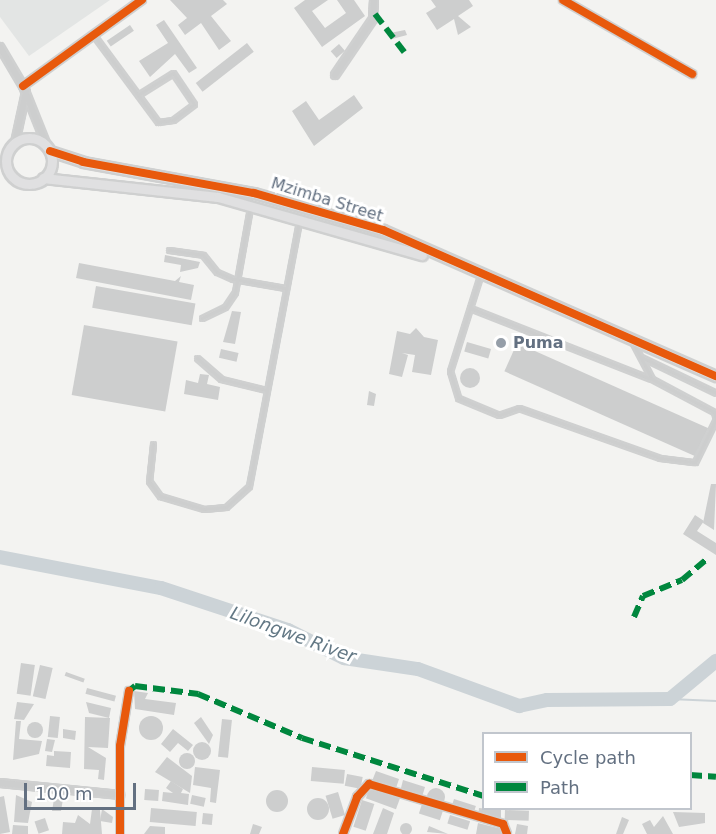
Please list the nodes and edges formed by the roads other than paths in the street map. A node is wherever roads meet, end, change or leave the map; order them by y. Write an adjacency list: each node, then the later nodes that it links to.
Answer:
1 (142, 0): 4 (street)
2 (374, 0): 7 (street)
3 (563, 0): 6 (street)
4 (95, 37): 8 (street); 9 (lane)
5 (0, 47): 8 (street)
6 (692, 74)
7 (335, 75)
8 (24, 89): 10 (street); 12 (street)
9 (138, 95): 9 (lane)
10 (13, 145): 11 (street); 12 (street); 14 (street)
11 (0, 148)
12 (48, 148): 15 (street); 19 (street, Mzimba Street)
13 (0, 174): 14 (street)
14 (11, 175): 15 (street)
15 (43, 178): 16 (street, Mzimba Street)
16 (251, 206): 17 (street, Mzimba Street); 21 (lane)
17 (299, 220): 19 (street, Mzimba Street); 22 (lane)
18 (169, 250): 21 (lane)
19 (436, 258): 20 (street, Mzimba Street)
20 (480, 276): 23 (lane); 25 (street, Mzimba Street)
21 (233, 279): 22 (lane); 24 (lane)
22 (285, 288): 30 (lane)
23 (470, 308): 29 (lane); 29 (lane)
24 (201, 318)
25 (630, 338): 26 (lane); 28 (street, Mzimba Street)
26 (640, 356): 29 (lane); 31 (lane)
27 (197, 358): 30 (lane)
28 (716, 376)
29 (655, 381)
30 (266, 390): 32 (lane)
31 (716, 393)
32 (153, 444)
33 (129, 691): 35 (street)
34 (0, 783): 35 (street)
35 (120, 795): 36 (street)
36 (120, 834)
37 (343, 834): 38 (street)
38 (507, 834)

